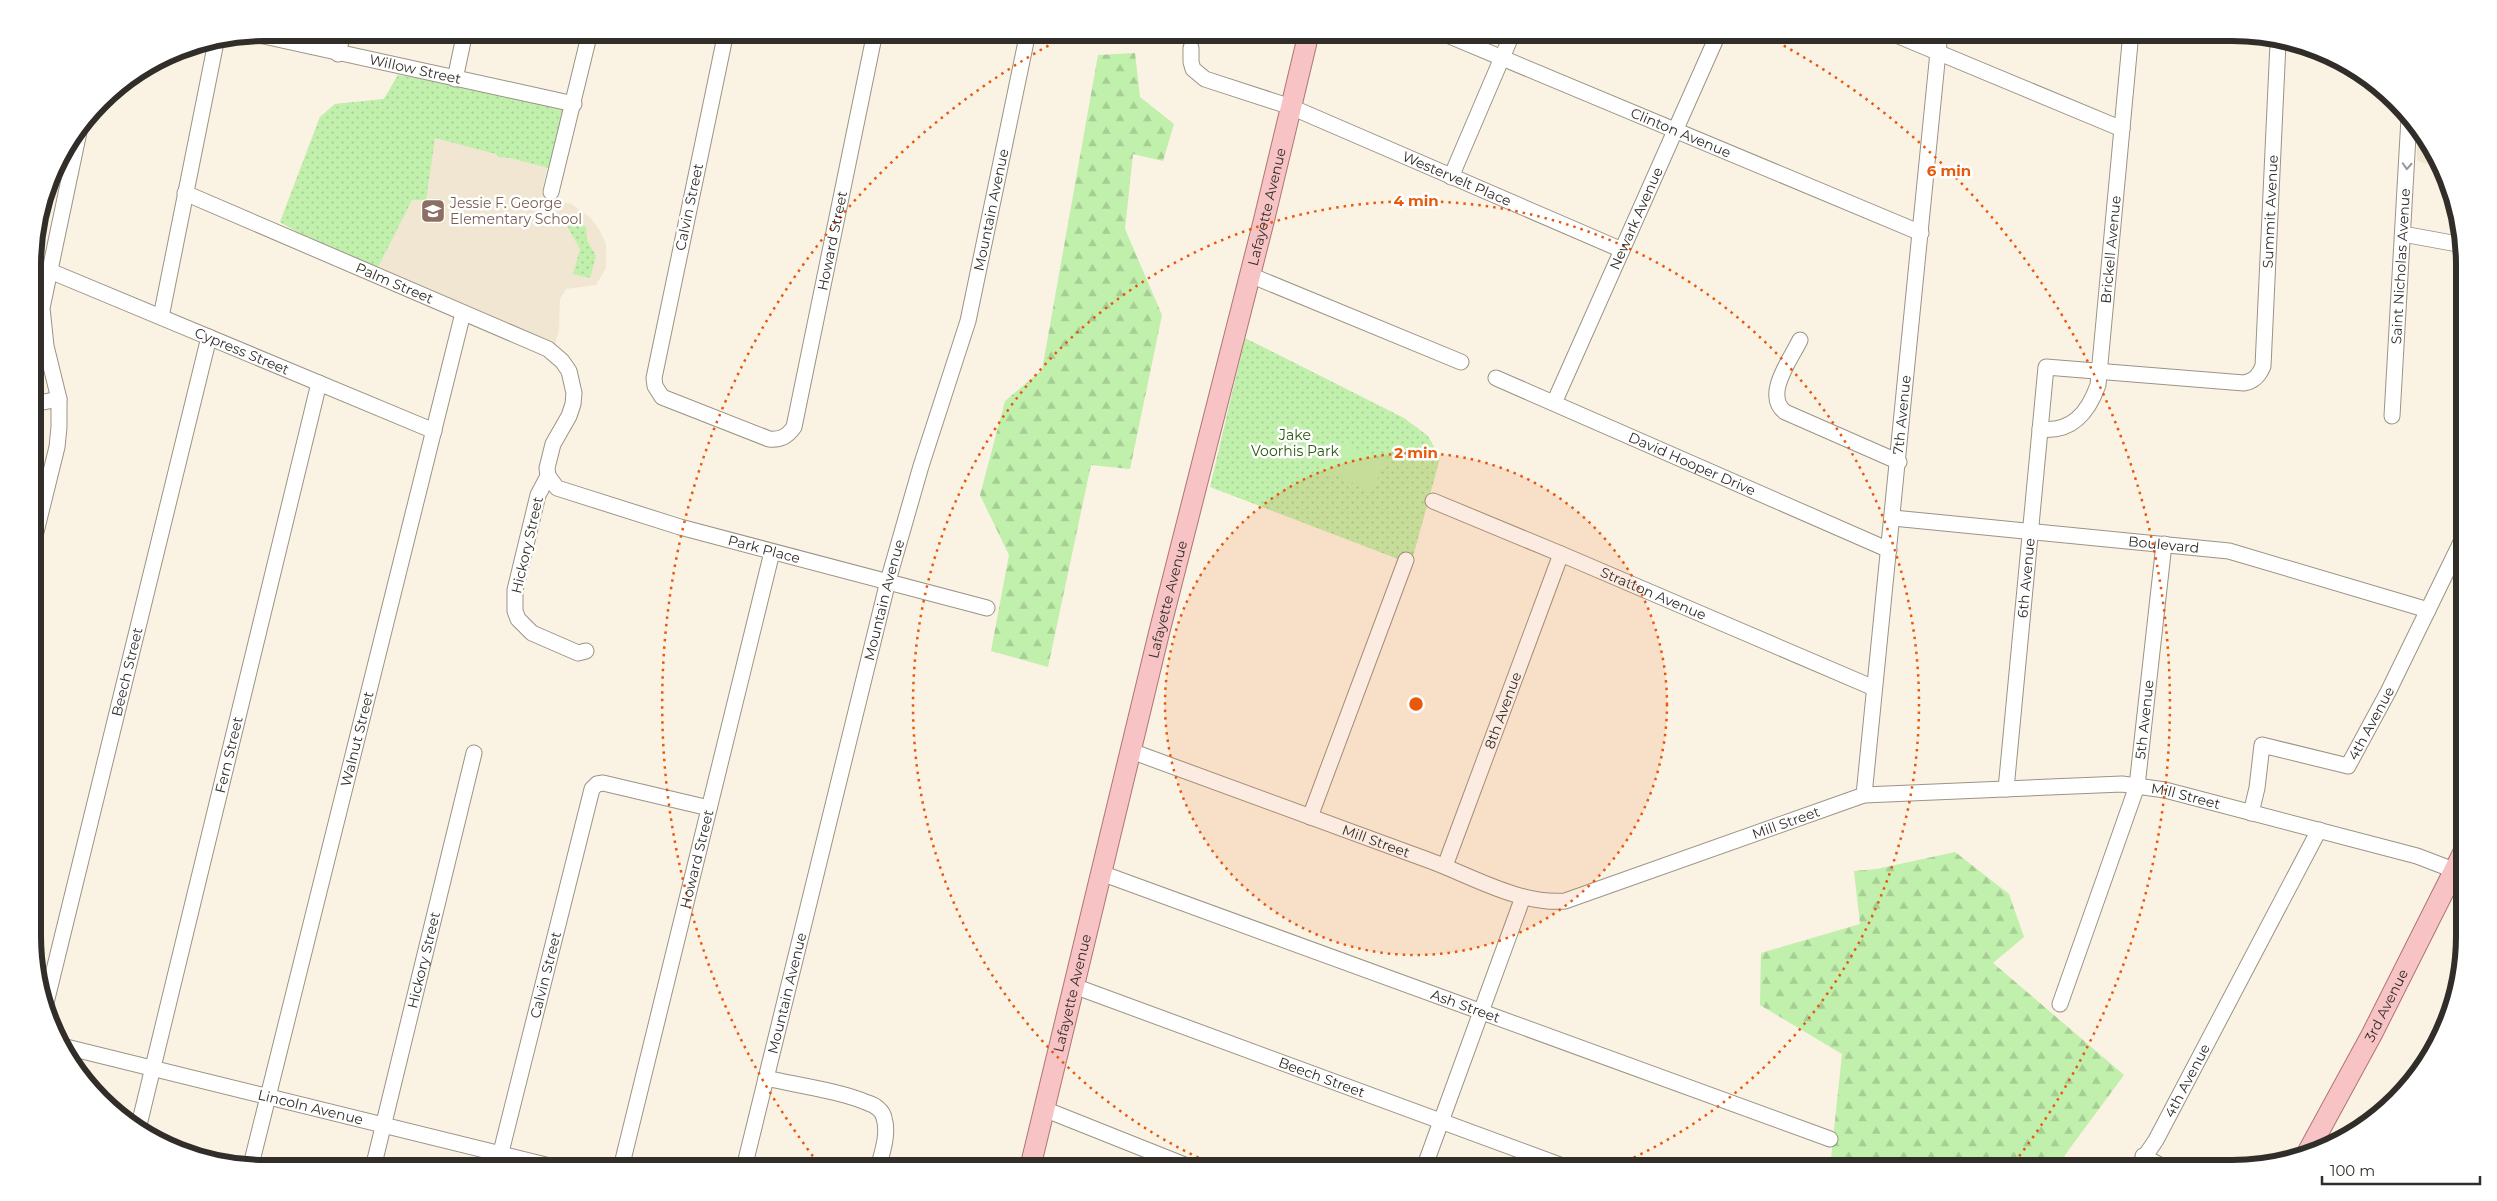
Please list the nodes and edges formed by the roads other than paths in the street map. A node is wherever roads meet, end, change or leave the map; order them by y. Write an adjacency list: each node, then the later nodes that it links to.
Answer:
1 (284, 41): 19 (street, Willow Street)
2 (340, 41): 19 (street)
3 (463, 41): 21 (street)
4 (588, 41): 22 (street)
5 (724, 41): 52 (street, Calvin Street)
6 (874, 41): 52 (street, Howard Street)
7 (1026, 41): 65 (street, Mountain Avenue)
8 (1307, 41): 23 (main road, Lafayette Avenue)
9 (1461, 41): 20 (street, Clinton Avenue)
10 (1509, 41): 20 (street)
11 (1715, 41): 26 (street, Newark Avenue)
12 (1910, 41): 18 (street)
13 (1939, 41): 18 (street, 7th Avenue)
14 (2130, 41): 25 (street, Brickell Avenue)
15 (2278, 46): 42 (street, Summit Avenue)
16 (215, 47): 30 (street)
17 (1191, 48): 23 (street, Westervelt Place)
18 (1938, 53): 25 (street); 31 (street, 7th Avenue)
19 (338, 54): 21 (street, Willow Street)
20 (1502, 58): 26 (street, Clinton Avenue); 28 (street)
21 (455, 79): 22 (street, Willow Street)
22 (574, 104): 29 (street)
23 (1291, 107): 28 (street, Westervelt Place); 36 (main road, Lafayette Avenue)
24 (2409, 128): 32 (street, Saint Nicholas Avenue, one-way to 32)
25 (2122, 129): 42 (street, Brickell Avenue)
26 (1675, 131): 31 (street, Clinton Avenue); 34 (street, Newark Avenue)
27 (76, 145): 35 (street)
28 (1452, 177): 34 (street, Westervelt Place)
29 (551, 192)
30 (185, 193): 37 (street, Palm Street); 38 (street)
31 (1920, 233): 53 (street, 7th Avenue)
32 (2403, 234): 33 (street); 49 (street, Saint Nicholas Avenue)
33 (2454, 243)
34 (1622, 250): 48 (street, Newark Avenue)
35 (50, 271): 38 (street, Cypress Street); 45 (street)
36 (1250, 275): 41 (street); 70 (main road, Lafayette Avenue)
37 (463, 313): 46 (street, Palm Street); 51 (street, Walnut Street)
38 (161, 317): 39 (street, Cypress Street)
39 (209, 337): 44 (street, Cypress Street); 85 (street, Beech Street)
40 (1800, 340): 53 (street)
41 (1461, 362)
42 (2100, 371): 50 (street, Brickell Avenue); 50 (street, 6th Avenue)
43 (1496, 378): 48 (street, David Hooper Drive)
44 (318, 383): 51 (street, Cypress Street); 89 (street, Fern Street)
45 (59, 399): 47 (street); 56 (street)
46 (574, 400): 54 (street, Hickory Street)
47 (41, 402)
48 (1554, 403): 60 (street, David Hooper Drive)
49 (2392, 416)
50 (2040, 429): 58 (street, 6th Avenue)
51 (434, 431): 91 (street, Walnut Street)
52 (776, 440)
53 (1899, 462): 57 (street, 7th Avenue)
54 (548, 476): 61 (street, Park Place); 68 (street, Hickory Street)
55 (1433, 501): 63 (street, Stratton Avenue)
56 (41, 512)
57 (1893, 518): 58 (street, Boulevard); 60 (street, 7th Avenue)
58 (2029, 531): 59 (street, Boulevard); 73 (street, 6th Avenue)
59 (2164, 544): 67 (street, Boulevard); 72 (street, 5th Avenue)
60 (1888, 550): 69 (street, 7th Avenue)
61 (772, 552): 65 (street, Park Place); 75 (street, Howard Street)
62 (2456, 552): 67 (street, 4th Avenue)
63 (1561, 554): 69 (street, Stratton Avenue); 79 (street, 8th Avenue)
64 (1406, 560): 77 (street)
65 (888, 581): 66 (street, Park Place); 90 (street, Mountain Avenue)
66 (987, 608)
67 (2428, 610): 76 (street, 4th Avenue)
68 (586, 651)
69 (1874, 688): 74 (street, 7th Avenue)
70 (1131, 752): 77 (street, Mill Street); 81 (main road, Lafayette Avenue)
71 (474, 753): 95 (street, Hickory Street)
72 (2137, 786): 73 (street, Mill Street); 76 (street, Mill Street); 86 (street, 5th Avenue)
73 (2006, 789): 74 (street, Mill Street)
74 (1864, 795): 83 (street, Mill Street)
75 (709, 808): 101 (street, Calvin Street); 102 (street, Howard Street)
76 (2251, 813): 78 (street, Mill Street)
77 (1310, 817): 79 (street, Mill Street)
78 (2319, 830): 80 (street, Mill Street); 109 (street, 4th Avenue)
79 (1445, 866): 83 (street, Mill Street)
80 (2456, 871)
81 (1101, 873): 84 (main road, Lafayette Avenue); 87 (street, Ash Street)
82 (2456, 879): 97 (main road, 3rd Avenue)
83 (1523, 897): 87 (street)
84 (1074, 986): 92 (main road, Lafayette Avenue); 94 (street, Beech Street)
85 (49, 992)
86 (2060, 1004)
87 (1481, 1012): 94 (street); 96 (street, Ash Street)
88 (71, 1048): 89 (street, Lincoln Avenue)
89 (153, 1068): 91 (street, Lincoln Avenue); 93 (street, Fern Street)
90 (766, 1078): 103 (street, Mountain Avenue); 104 (street)
91 (269, 1097): 95 (street, Lincoln Avenue); 98 (street, Walnut Street)
92 (1044, 1109): 105 (main road, Lafayette Avenue); 106 (street)
93 (140, 1121)
94 (1441, 1121): 107 (street); 108 (street, Beech Street)
95 (384, 1125): 99 (street, Hickory Street); 100 (street, Lincoln Avenue)
96 (1830, 1139)
97 (2311, 1146)
98 (253, 1159)
99 (375, 1160)
100 (496, 1160)
101 (499, 1160)
102 (623, 1160)
103 (746, 1160)
104 (880, 1160)
105 (1032, 1160)
106 (1172, 1160)
107 (1427, 1160)
108 (1546, 1160)
109 (2141, 1160)

